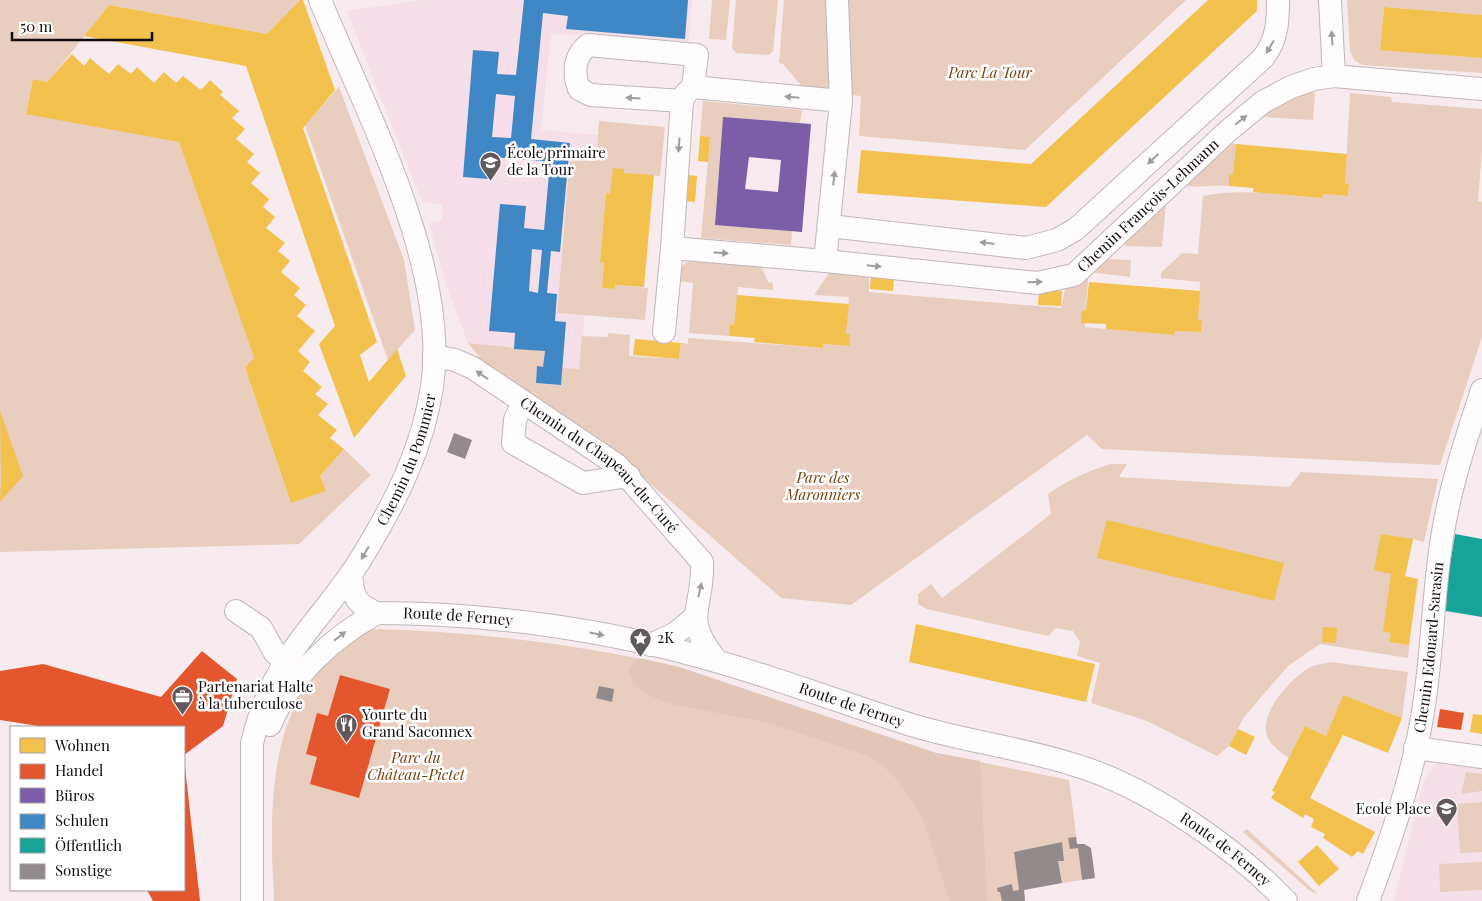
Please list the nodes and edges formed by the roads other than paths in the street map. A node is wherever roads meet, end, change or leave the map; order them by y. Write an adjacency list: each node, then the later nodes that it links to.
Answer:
1 (320, 0): 13 (street, Chemin du Pommier)
2 (837, 0): 8 (street)
3 (1278, 0): 9 (street, Chemin François-Lehmann, one-way to 9)
4 (1330, 0): 5 (street, one-way to 4)
5 (1334, 76): 6 (street, Chemin François-Lehmann); 11 (street, Chemin François-Lehmann, one-way to 5)
6 (1482, 89)
7 (687, 94): 7 (street, one-way to 7); 8 (street, one-way to 7); 10 (street, one-way to 10)
8 (841, 102): 9 (street, one-way to 8)
9 (829, 226): 11 (street)
10 (672, 248): 11 (street, Chemin François-Lehmann, one-way to 11); 12 (street)
11 (825, 261)
12 (664, 332)
13 (434, 356): 15 (street, Chemin du Chapeau-du-Curé, one-way to 13); 17 (street, Chemin du Pommier, one-way to 17)
14 (1482, 390): 24 (street, Chemin Edouard-Sarasin)
15 (523, 402): 16 (street, Chemin du Chapeau-du-Curé); 16 (street)
16 (629, 476): 20 (street, Chemin du Chapeau-du-Curé, one-way to 16)
17 (351, 575): 19 (street); 23 (street, Chemin du Pommier)
18 (236, 611): 23 (street)
19 (377, 613): 21 (street, Route de Ferney, one-way to 21); 26 (street, one-way to 19)
20 (694, 618): 21 (street); 22 (street)
21 (651, 645): 22 (street, Route de Ferney)
22 (717, 661): 28 (street, Route de Ferney)
23 (285, 662): 26 (street, Chemin du Pommier)
24 (1416, 748): 25 (street); 29 (street, Chemin Edouard-Sarasin)
25 (1482, 757)
26 (252, 775): 27 (street, Chemin du Pommier)
27 (252, 901)
28 (1286, 901)
29 (1368, 901)

